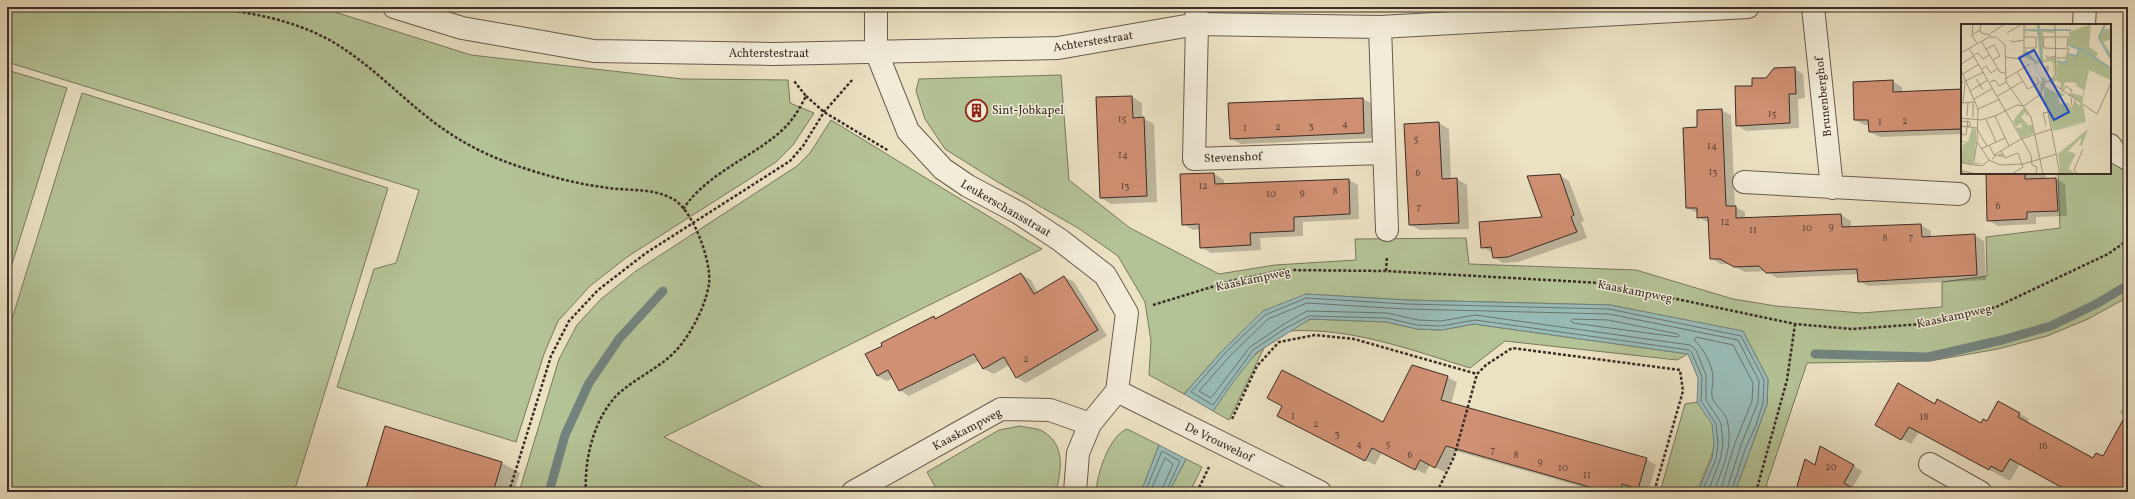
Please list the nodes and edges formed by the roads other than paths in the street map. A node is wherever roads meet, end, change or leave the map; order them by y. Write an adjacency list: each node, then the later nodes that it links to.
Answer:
1 (394, 7): 9 (street, Achterstestraat)
2 (876, 7): 9 (street)
3 (1748, 7): 8 (street, Achterstestraat)
4 (1813, 7): 14 (street, Brunenberghof)
5 (2084, 7): 7 (street)
6 (1196, 15): 8 (street, Achterstestraat); 9 (street, Achterstestraat); 11 (street, Stevenshof)
7 (2084, 24)
8 (1380, 26): 11 (street)
9 (876, 51): 17 (street, Leukerschansstraat)
10 (2111, 147): 12 (street)
11 (1384, 153): 16 (street)
12 (2128, 159)
13 (1744, 182): 14 (street)
14 (1832, 188): 15 (street)
15 (1959, 194)
16 (1388, 230)
17 (1117, 391): 18 (street); 22 (street, De Vrouwehof)
18 (1090, 424): 20 (street, Kaaskampweg); 21 (street)
19 (1930, 464): 23 (street)
20 (853, 492)
21 (1075, 492)
22 (1320, 492)
23 (1980, 492)

